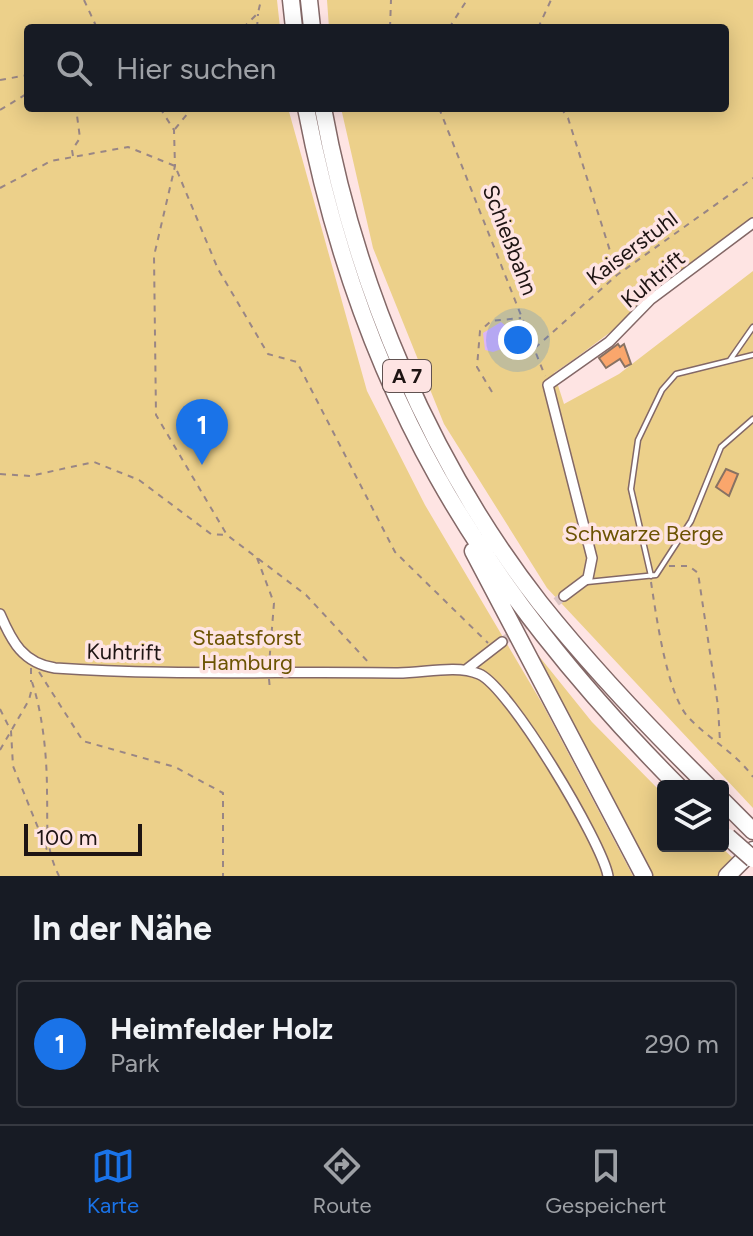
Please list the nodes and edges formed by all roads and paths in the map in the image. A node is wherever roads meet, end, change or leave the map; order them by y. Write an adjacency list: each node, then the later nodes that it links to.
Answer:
1 (84, 0): 9 (path)
2 (261, 0): 8 (path)
3 (291, 0): 12 (highway)
4 (309, 0): 13 (highway)
5 (391, 0): 14 (path)
6 (467, 0): 15 (path)
7 (551, 0): 16 (path)
8 (258, 13): 10 (path); 11 (path)
9 (95, 24)
10 (247, 24)
11 (257, 24)
12 (294, 24)
13 (312, 24)
14 (390, 24)
15 (452, 24)
16 (540, 24)
17 (24, 76): 18 (path)
18 (0, 80)
19 (24, 95): 20 (path)
20 (0, 110)
21 (77, 112): 29 (path)
22 (163, 112): 28 (path)
23 (189, 112): 28 (path)
24 (307, 112): 44 (highway, A 7)
25 (324, 112): 66 (highway, A 7)
26 (441, 112): 35 (path, Schießbahn)
27 (564, 112): 34 (path)
28 (174, 130): 30 (path)
29 (73, 157): 30 (path); 32 (path)
30 (175, 166): 45 (path); 53 (path)
31 (753, 178): 34 (path, Kaiserstuhl)
32 (0, 188)
33 (753, 223): 40 (street, Kuhtrift)
34 (617, 275): 37 (path, Kaiserstuhl)
35 (522, 319): 37 (path, Schießbahn); 41 (path)
36 (753, 327): 39 (lane)
37 (535, 349): 40 (path, Schießbahn)
38 (753, 355): 39 (lane)
39 (730, 360): 48 (lane)
40 (548, 385): 49 (street)
41 (492, 392)
42 (753, 419): 47 (lane)
43 (0, 474): 45 (path)
44 (460, 520): 65 (highway, A 7); 76 (highway)
45 (227, 535): 46 (path)
46 (257, 558): 56 (path); 57 (path)
47 (659, 570): 48 (lane); 62 (path)
48 (651, 576): 49 (lane); 62 (path)
49 (585, 582): 50 (street)
50 (564, 596)
51 (0, 614): 54 (street)
52 (502, 642): 53 (street)
53 (493, 648): 55 (street)
54 (33, 663): 56 (street, Kuhtrift); 58 (path); 74 (path)
55 (467, 669): 57 (street, Kuhtrift); 75 (street)
56 (269, 671): 57 (street, Kuhtrift); 59 (path)
57 (371, 673)
58 (32, 682): 61 (path); 71 (path)
59 (270, 690)
60 (0, 709): 61 (path)
61 (11, 731): 63 (path); 71 (path)
62 (720, 743): 64 (path)
63 (0, 750)
64 (753, 777)
65 (672, 780)
66 (702, 780)
67 (729, 807): 68 (highway)
68 (749, 827)
69 (729, 837): 72 (highway, bridge)
70 (753, 850): 77 (highway)
71 (47, 851): 73 (path)
72 (753, 862): 78 (highway)
73 (59, 876)
74 (223, 876)
75 (608, 876)
76 (644, 876)
77 (727, 876)
78 (742, 876)

